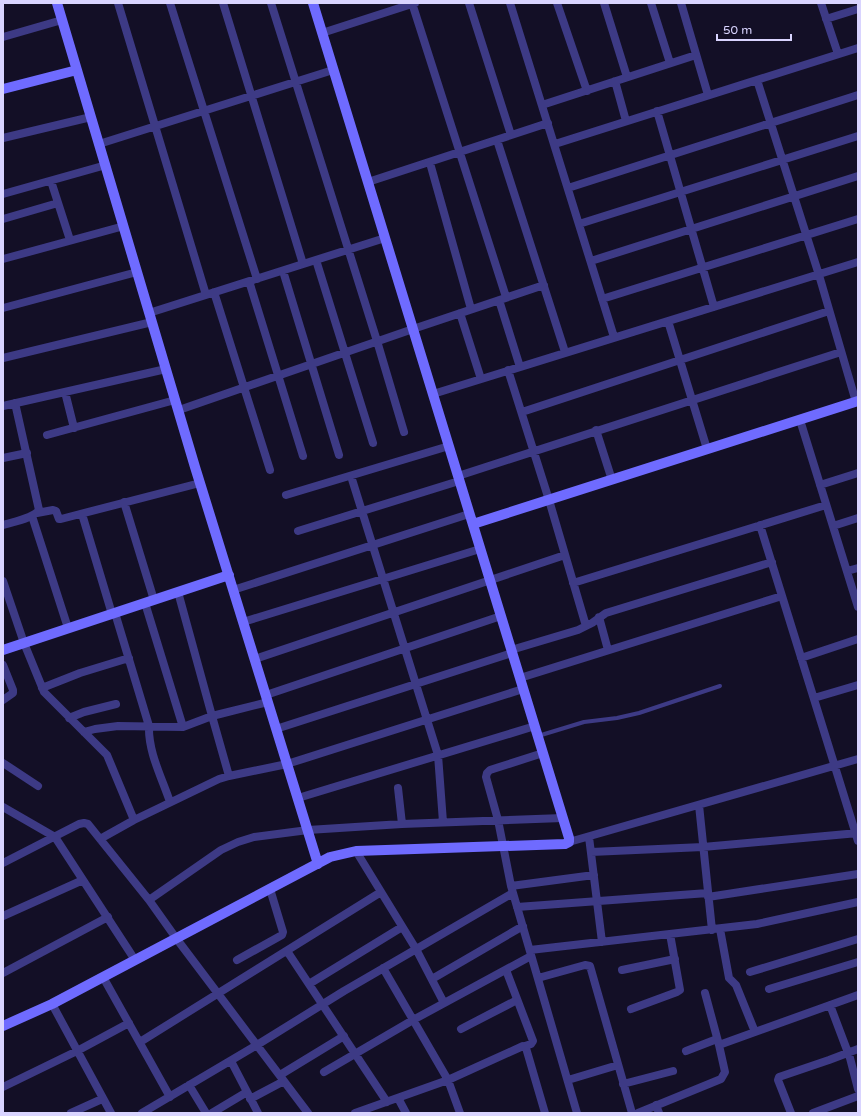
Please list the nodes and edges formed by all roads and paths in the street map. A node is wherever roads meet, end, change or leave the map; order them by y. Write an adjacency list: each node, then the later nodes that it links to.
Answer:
1 (57, 3): 17 (street)
2 (118, 3): 42 (street)
3 (170, 3): 36 (street)
4 (223, 3): 34 (street)
5 (271, 3): 29 (street)
6 (313, 3): 18 (street)
7 (413, 3): 18 (street); 49 (street)
8 (470, 3): 43 (street)
9 (510, 3): 35 (street)
10 (557, 3): 31 (street)
11 (604, 3): 26 (street)
12 (651, 3): 23 (street)
13 (681, 3): 22 (street)
14 (821, 3): 16 (street)
15 (855, 7): 16 (street)
16 (826, 19): 21 (street)
17 (62, 20): 19 (street); 24 (street)
18 (322, 33): 25 (street)
19 (3, 37)
20 (858, 48): 21 (street)
21 (838, 54): 27 (street)
22 (696, 55): 23 (street); 32 (street)
23 (670, 63): 26 (street)
24 (77, 70): 30 (street); 38 (street)
25 (333, 70): 29 (street); 56 (street)
26 (627, 77): 28 (street)
27 (757, 80): 32 (street); 41 (street)
28 (615, 81): 31 (street); 39 (street)
29 (296, 82): 34 (street); 70 (street)
30 (3, 89)
31 (587, 90): 35 (street)
32 (708, 95): 37 (street)
33 (858, 95): 41 (street)
34 (252, 96): 36 (street); 75 (street)
35 (542, 105): 40 (street)
36 (204, 111): 42 (street); 80 (street)
37 (657, 112): 39 (street); 50 (street)
38 (91, 117): 45 (street); 47 (street)
39 (626, 122): 48 (street)
40 (548, 123): 43 (street); 48 (street)
41 (770, 123): 50 (street); 51 (street)
42 (155, 126): 47 (street); 83 (street)
43 (511, 135): 46 (street)
44 (858, 136): 51 (street)
45 (3, 138)
46 (497, 140): 49 (street); 82 (street)
47 (100, 144): 53 (street)
48 (555, 144): 57 (street)
49 (460, 152): 52 (street); 84 (street)
50 (670, 156): 57 (street); 58 (street)
51 (782, 159): 58 (street); 60 (street)
52 (430, 163): 56 (street); 88 (street)
53 (106, 165): 55 (street); 65 (street)
54 (858, 176): 60 (street)
55 (51, 181): 59 (street); 61 (street)
56 (368, 182): 68 (street)
57 (568, 188): 64 (street)
58 (681, 192): 64 (street); 66 (street)
59 (3, 194)
60 (794, 196): 66 (street); 67 (street)
61 (58, 203): 62 (street); 69 (street)
62 (3, 219)
63 (858, 220): 67 (street)
64 (579, 224): 73 (street)
65 (124, 226): 69 (street); 78 (street)
66 (692, 229): 73 (street); 76 (street)
67 (806, 236): 76 (street); 79 (street)
68 (385, 238): 70 (street); 93 (street)
69 (70, 240): 71 (street)
70 (349, 250): 72 (street); 95 (street)
71 (3, 259)
72 (316, 260): 75 (street); 96 (street)
73 (591, 261): 85 (street)
74 (858, 262): 79 (street)
75 (303, 264): 77 (street)
76 (703, 268): 85 (street); 86 (street)
77 (283, 270): 80 (street); 101 (street)
78 (138, 272): 87 (street); 91 (street)
79 (819, 275): 86 (street); 89 (street)
80 (257, 279): 81 (street)
81 (249, 282): 83 (street); 105 (street)
82 (544, 285): 84 (street); 97 (street)
83 (210, 294): 91 (street); 107 (street)
84 (502, 299): 88 (street); 102 (street)
85 (602, 299): 94 (street)
86 (714, 307): 92 (street)
87 (3, 308)
88 (471, 309): 90 (street)
89 (829, 311): 98 (street); 100 (street)
90 (460, 313): 93 (street); 106 (street)
91 (151, 317): 99 (street); 103 (street)
92 (668, 321): 94 (street); 100 (street)
93 (413, 329): 95 (street); 109 (street)
94 (614, 337): 97 (street)
95 (377, 341): 96 (street); 120 (street)
96 (345, 352): 101 (street); 122 (street)
97 (566, 352): 102 (street)
98 (841, 352): 111 (street); 112 (street)
99 (3, 358)
100 (680, 360): 111 (street); 116 (street)
101 (311, 364): 105 (street); 127 (street)
102 (520, 367): 104 (street)
103 (166, 369): 108 (street); 110 (street)
104 (508, 370): 106 (street); 116 (street)
105 (278, 376): 107 (street); 128 (street)
106 (480, 379): 109 (street)
107 (244, 388): 115 (street); 130 (street)
108 (65, 392): 113 (street); 118 (street)
109 (433, 394): 123 (street)
110 (175, 400): 115 (street); 118 (street)
111 (692, 400): 119 (street); 124 (street)
112 (857, 401): 117 (street)
113 (15, 403): 114 (street); 126 (street)
114 (3, 406)
115 (178, 410): 135 (street)
116 (522, 412): 125 (street)
117 (800, 420): 124 (street); 136 (street)
118 (74, 428): 121 (street)
119 (596, 430): 125 (street); 134 (street)
120 (404, 432)
121 (46, 435)
122 (373, 443)
123 (449, 446): 132 (street); 133 (street)
124 (707, 449): 134 (street)
125 (534, 450): 133 (street); 138 (street)
126 (27, 453): 129 (street); 144 (street)
127 (339, 455)
128 (303, 456)
129 (3, 458)
130 (270, 470)
131 (858, 473): 136 (street)
132 (351, 476): 137 (street); 141 (street)
133 (459, 478): 141 (street); 143 (street)
134 (612, 480): 138 (street)
135 (200, 483): 139 (street); 157 (street)
136 (820, 485): 140 (street)
137 (286, 495)
138 (549, 500): 146 (street); 153 (street)
139 (124, 502): 142 (street); 165 (street)
140 (826, 505): 148 (street); 149 (street)
141 (362, 512): 150 (street); 151 (street)
142 (82, 514): 144 (street); 168 (street)
143 (469, 514): 146 (street); 151 (street)
144 (35, 515): 147 (street); 173 (street)
145 (858, 518): 149 (street)
146 (473, 524): 152 (street)
147 (3, 525)
148 (760, 525): 154 (street); 161 (street)
149 (833, 526): 156 (street)
150 (298, 531)
151 (372, 545): 158 (street); 162 (street)
152 (480, 549): 158 (street); 159 (street)
153 (565, 555): 159 (street); 161 (street)
154 (772, 562): 164 (street); 170 (street)
155 (858, 568): 156 (street)
156 (847, 571): 166 (street)
157 (229, 575): 162 (street); 163 (street)
158 (383, 579): 167 (street); 171 (street)
159 (490, 580): 167 (street); 169 (street)
160 (3, 581): 175 (street)
161 (573, 584): 172 (street)
162 (233, 590): 171 (street)
163 (178, 592): 165 (street); 194 (street)
164 (782, 596): 178 (street); 181 (street)
165 (150, 601): 168 (street); 199 (street)
166 (858, 607)
167 (393, 612): 176 (street); 182 (street)
168 (114, 613): 173 (street); 180 (street)
169 (501, 616): 176 (street); 179 (street)
170 (599, 617): 172 (street); 178 (street)
171 (243, 622): 182 (street)
172 (586, 626): 179 (street)
173 (68, 628): 175 (street)
174 (858, 639): 181 (street)
175 (24, 643): 177 (street); 188 (street)
176 (404, 648): 185 (street); 190 (street)
177 (3, 650)
178 (608, 650): 184 (street)
179 (512, 651): 184 (street); 185 (street)
180 (129, 658): 188 (street); 197 (street)
181 (802, 658): 191 (street)
182 (255, 659): 190 (street)
183 (3, 665): 192 (street)
184 (520, 678): 189 (street)
185 (416, 684): 196 (street); 200 (street)
186 (858, 685): 191 (street)
187 (720, 686): 202 (lane)
188 (42, 688): 195 (street)
189 (523, 689): 196 (street); 198 (street)
190 (267, 698): 194 (street); 200 (street)
191 (814, 698): 208 (street)
192 (3, 700)
193 (116, 704): 195 (street)
194 (212, 716): 199 (street); 209 (street)
195 (70, 718): 201 (street)
196 (427, 720): 204 (street); 207 (street)
197 (149, 726): 199 (street); 201 (street); 213 (street)
198 (535, 726): 202 (street); 204 (street)
199 (183, 727)
200 (276, 729): 207 (street)
201 (84, 732): 217 (street)
202 (538, 736): 203 (street)
203 (543, 754): 216 (street); 218 (street)
204 (438, 755): 212 (street); 219 (street)
205 (858, 759): 208 (street)
206 (3, 763): 210 (street)
207 (287, 764): 209 (street); 212 (street)
208 (836, 766): 214 (street); 223 (street)
209 (229, 776): 213 (street)
210 (38, 786)
211 (398, 788): 220 (street)
212 (298, 798): 221 (street)
213 (170, 802): 217 (street)
214 (699, 805): 222 (street); 228 (street)
215 (3, 807): 224 (street)
216 (563, 818): 218 (street); 226 (street)
217 (134, 820): 225 (street)
218 (498, 820): 219 (street); 227 (street)
219 (443, 822): 220 (street)
220 (402, 824): 221 (street)
221 (308, 830): 232 (street); 240 (street)
222 (589, 836): 226 (street); 230 (street)
223 (857, 836): 228 (street)
224 (55, 837): 225 (street); 231 (street); 235 (street)
225 (100, 839): 240 (street)
226 (569, 842): 227 (street)
227 (504, 846): 229 (street); 237 (street)
228 (703, 847): 230 (street); 239 (street)
229 (356, 851): 232 (street); 238 (street)
230 (591, 852): 234 (street)
231 (3, 863)
232 (318, 864): 236 (street)
233 (858, 874): 239 (street)
234 (594, 875): 237 (street); 241 (street)
235 (83, 880): 244 (street); 245 (street)
236 (270, 889): 250 (street); 258 (street)
237 (512, 889): 243 (street); 253 (street)
238 (381, 892): 247 (street); 254 (street)
239 (708, 895): 241 (street); 248 (street)
240 (149, 900): 250 (street)
241 (597, 901): 243 (street); 252 (street)
242 (858, 902): 248 (street)
243 (517, 907): 246 (street)
244 (3, 916)
245 (108, 917): 257 (street); 264 (street)
246 (523, 926): 255 (street); 267 (street)
247 (402, 927): 253 (street); 268 (street)
248 (716, 929): 249 (street); 283 (street)
249 (670, 934): 252 (street); 256 (street)
250 (176, 938): 257 (street); 271 (street)
251 (858, 939): 263 (street)
252 (602, 942): 255 (street)
253 (416, 949): 260 (street); 267 (street)
254 (287, 951): 268 (street); 271 (street)
255 (531, 953): 261 (street); 266 (street)
256 (675, 959): 262 (street); 278 (street)
257 (135, 960): 265 (street)
258 (237, 960)
259 (858, 962): 269 (street)
260 (383, 968): 276 (street); 279 (street)
261 (506, 970): 273 (street); 274 (street)
262 (622, 970)
263 (750, 972)
264 (3, 973)
265 (103, 977): 275 (street); 280 (street)
266 (538, 978): 295 (street); 300 (street)
267 (432, 979): 274 (street)
268 (309, 984): 276 (street)
269 (769, 989)
270 (705, 993): 286 (street)
271 (219, 994): 285 (street); 287 (street)
272 (858, 995): 277 (street)
273 (517, 1000): 282 (street); 288 (street)
274 (444, 1003): 279 (street)
275 (52, 1004): 281 (street); 290 (street)
276 (323, 1004): 284 (street); 287 (street)
277 (830, 1005): 283 (street); 292 (street)
278 (631, 1009)
279 (413, 1020): 293 (street); 299 (street)
280 (129, 1023): 285 (street); 290 (street)
281 (3, 1026)
282 (461, 1029)
283 (755, 1032): 286 (street)
284 (344, 1036): 293 (street); 298 (street)
285 (140, 1042): 307 (street)
286 (718, 1042): 291 (street); 311 (street)
287 (257, 1045): 294 (street); 298 (street)
288 (525, 1046): 299 (street); 322 (street)
289 (858, 1049): 292 (street)
290 (77, 1051): 303 (street); 309 (street)
291 (686, 1051)
292 (848, 1052): 304 (street); 326 (street)
293 (355, 1053): 297 (street); 310 (street)
294 (231, 1061): 302 (street); 305 (street)
295 (618, 1065): 300 (street); 301 (street)
296 (673, 1071): 301 (street)
297 (324, 1072)
298 (282, 1078): 305 (street); 318 (street)
299 (448, 1080): 308 (street); 321 (street)
300 (568, 1080): 323 (street)
301 (623, 1084): 324 (street)
302 (190, 1085): 307 (street); 315 (street)
303 (3, 1087)
304 (858, 1089)
305 (249, 1096): 316 (street); 317 (street)
306 (858, 1096): 327 (street)
307 (170, 1097): 314 (street)
308 (398, 1098): 310 (street); 320 (street)
309 (102, 1099): 312 (street); 313 (street)
310 (387, 1102): 319 (street)
311 (658, 1109): 325 (street)
312 (71, 1113)
313 (111, 1113)
314 (142, 1113)
315 (206, 1113)
316 (212, 1113)
317 (258, 1113)
318 (308, 1113)
319 (355, 1113)
320 (406, 1113)
321 (460, 1113)
322 (545, 1113)
323 (577, 1113)
324 (632, 1113)
325 (638, 1113)
326 (791, 1113)
327 (813, 1113)

